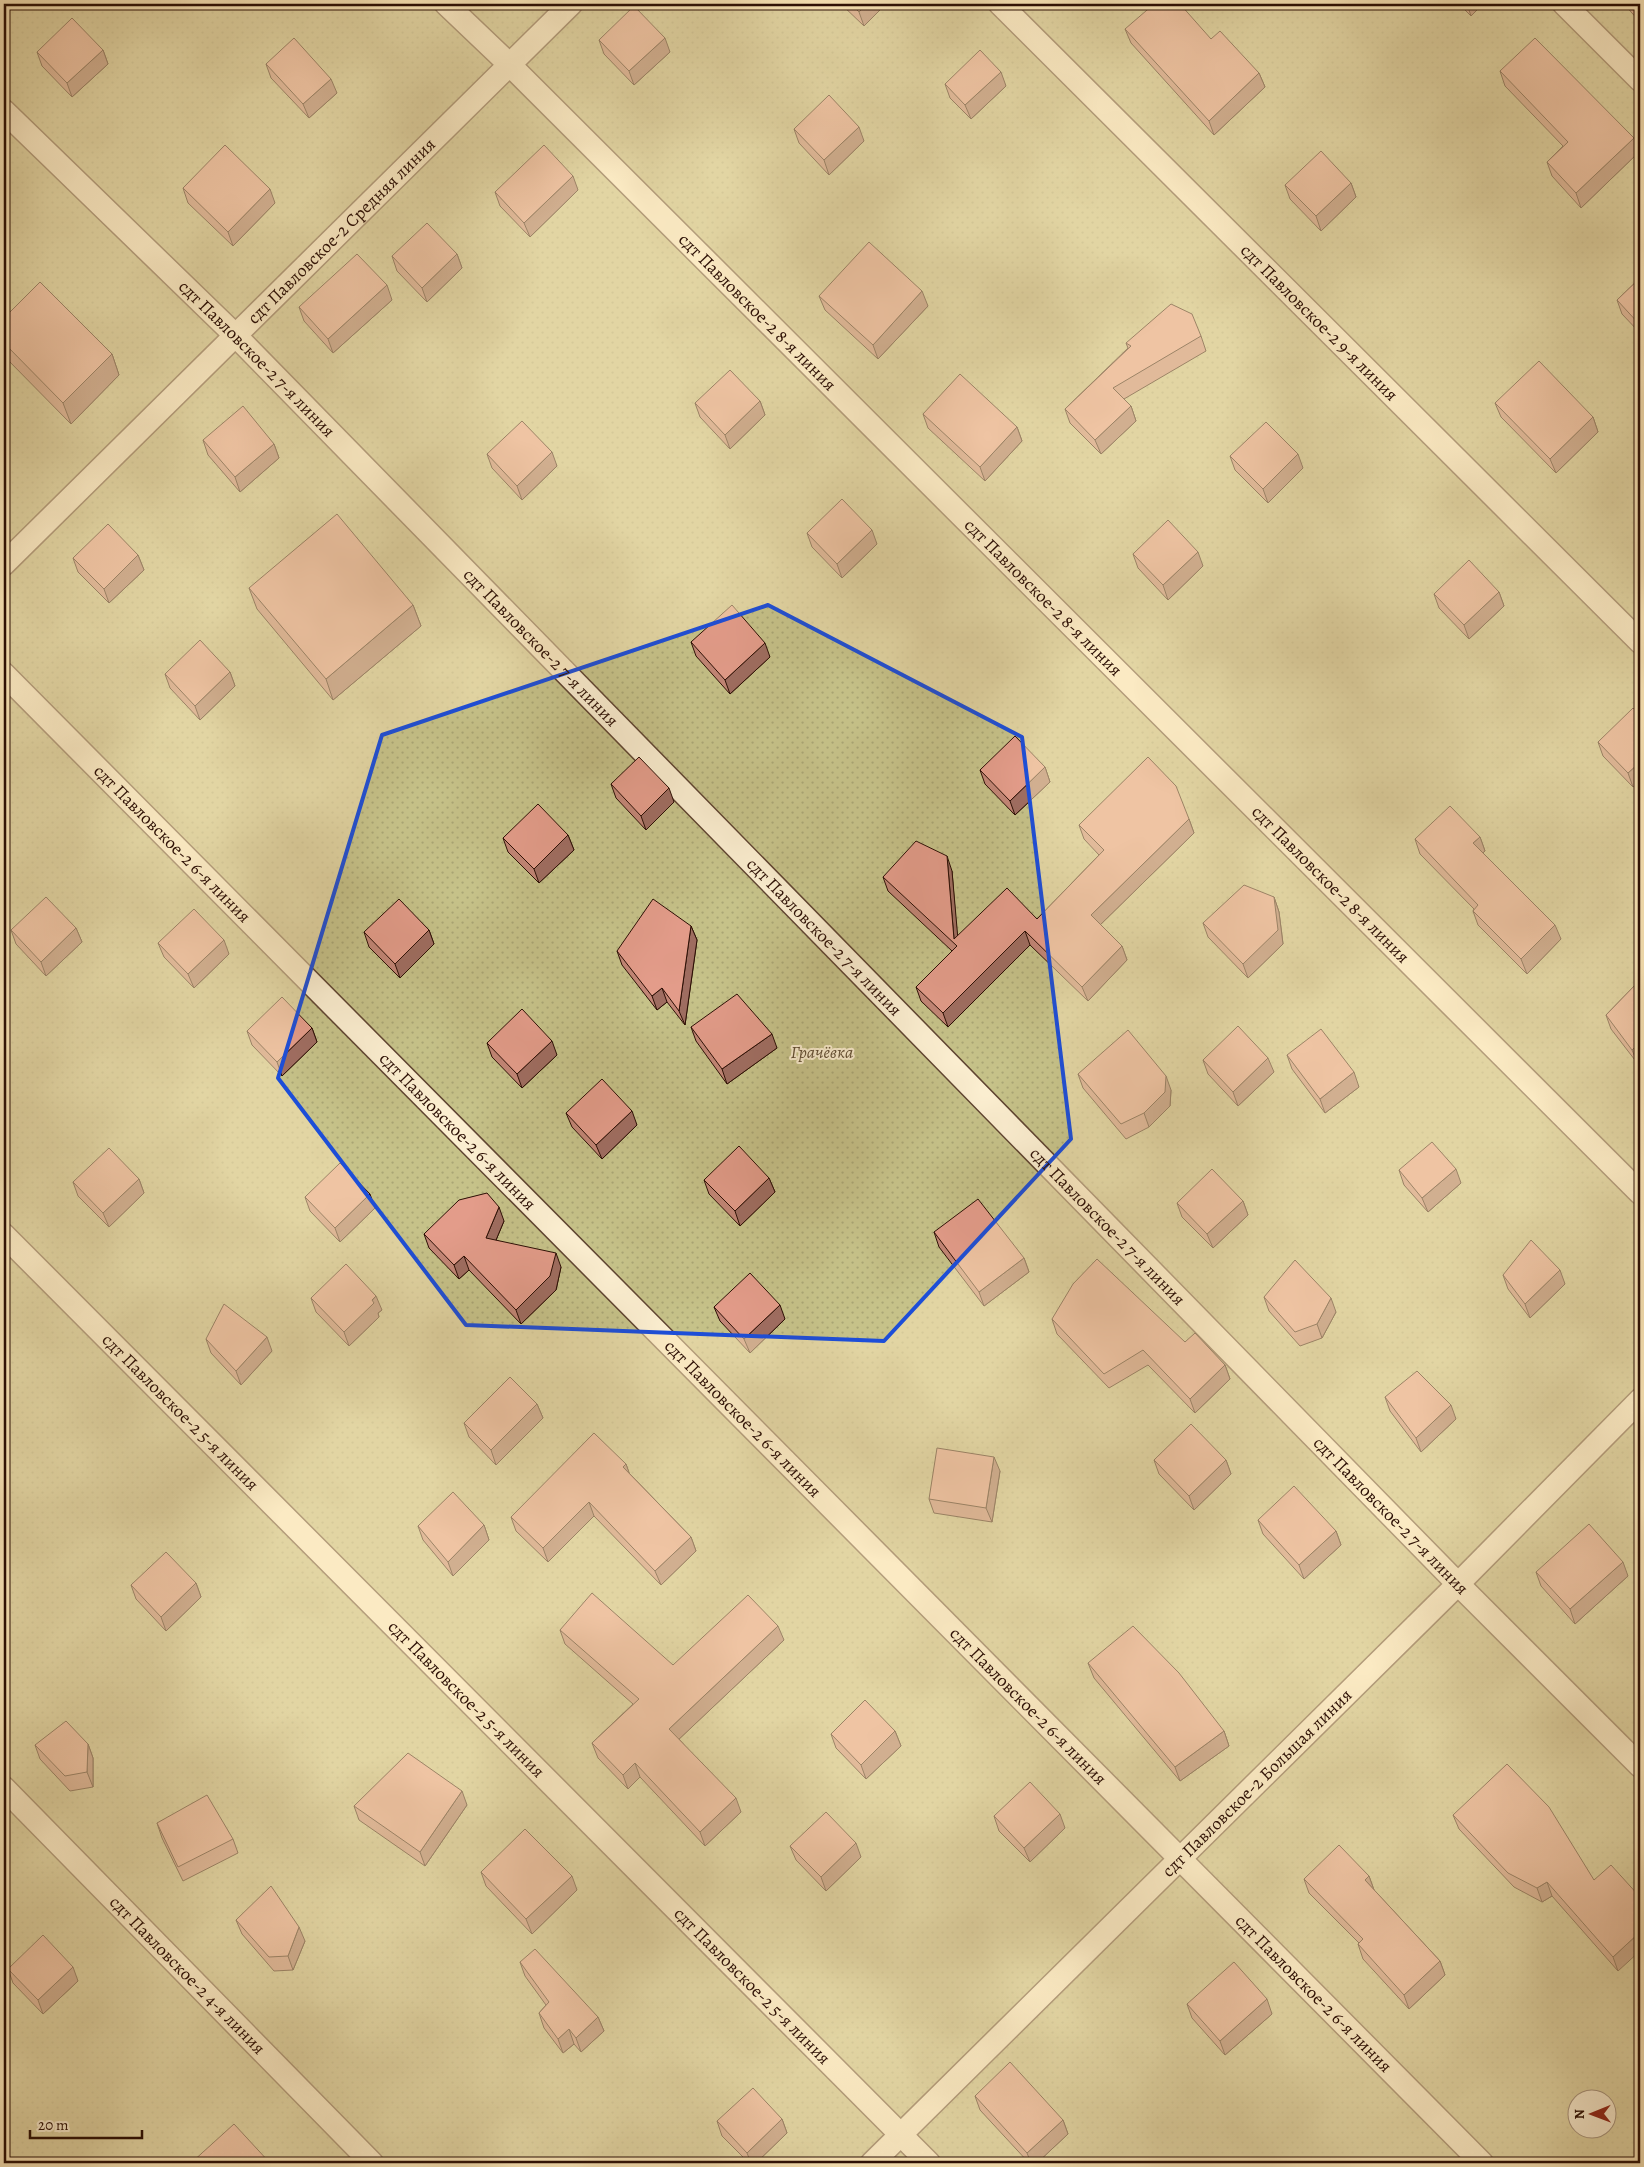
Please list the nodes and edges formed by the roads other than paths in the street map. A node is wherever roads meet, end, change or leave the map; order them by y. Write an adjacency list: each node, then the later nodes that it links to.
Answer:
1 (446, 4): 5 (lane, сдт Павловское-2 8-я линия)
2 (570, 4): 5 (lane, сдт Павловское-2 Средняя линия)
3 (1000, 4): 10 (lane, сдт Павловское-2 9-я линия)
4 (1564, 4): 6 (lane)
5 (510, 65): 8 (lane, сдт Павловское-2 Средняя линия); 12 (lane, сдт Павловское-2 8-я линия)
6 (1640, 80)
7 (4, 111): 8 (lane, сдт Павловское-2 7-я линия)
8 (234, 334): 9 (lane, сдт Павловское-2 Средняя линия); 15 (lane, сдт Павловское-2 7-я линия)
9 (4, 564)
10 (1640, 642)
11 (4, 674): 18 (lane, сдт Павловское-2 6-я линия)
12 (1640, 1193)
13 (4, 1235): 19 (lane, сдт Павловское-2 5-я линия)
14 (1640, 1400): 15 (lane, сдт Павловское-2 Большая линия)
15 (1458, 1584): 16 (lane, сдт Павловское-2 7-я линия); 18 (lane, сдт Павловское-2 Большая линия)
16 (1640, 1766)
17 (4, 1788): 20 (lane, сдт Павловское-2 4-я линия)
18 (1179, 1859): 19 (lane, сдт Павловское-2 Большая линия); 23 (lane, сдт Павловское-2 6-я линия)
19 (900, 2134): 21 (lane, сдт Павловское-2 Большая линия); 22 (lane, сдт Павловское-2 5-я линия)
20 (372, 2163)
21 (872, 2163)
22 (929, 2163)
23 (1482, 2163)

